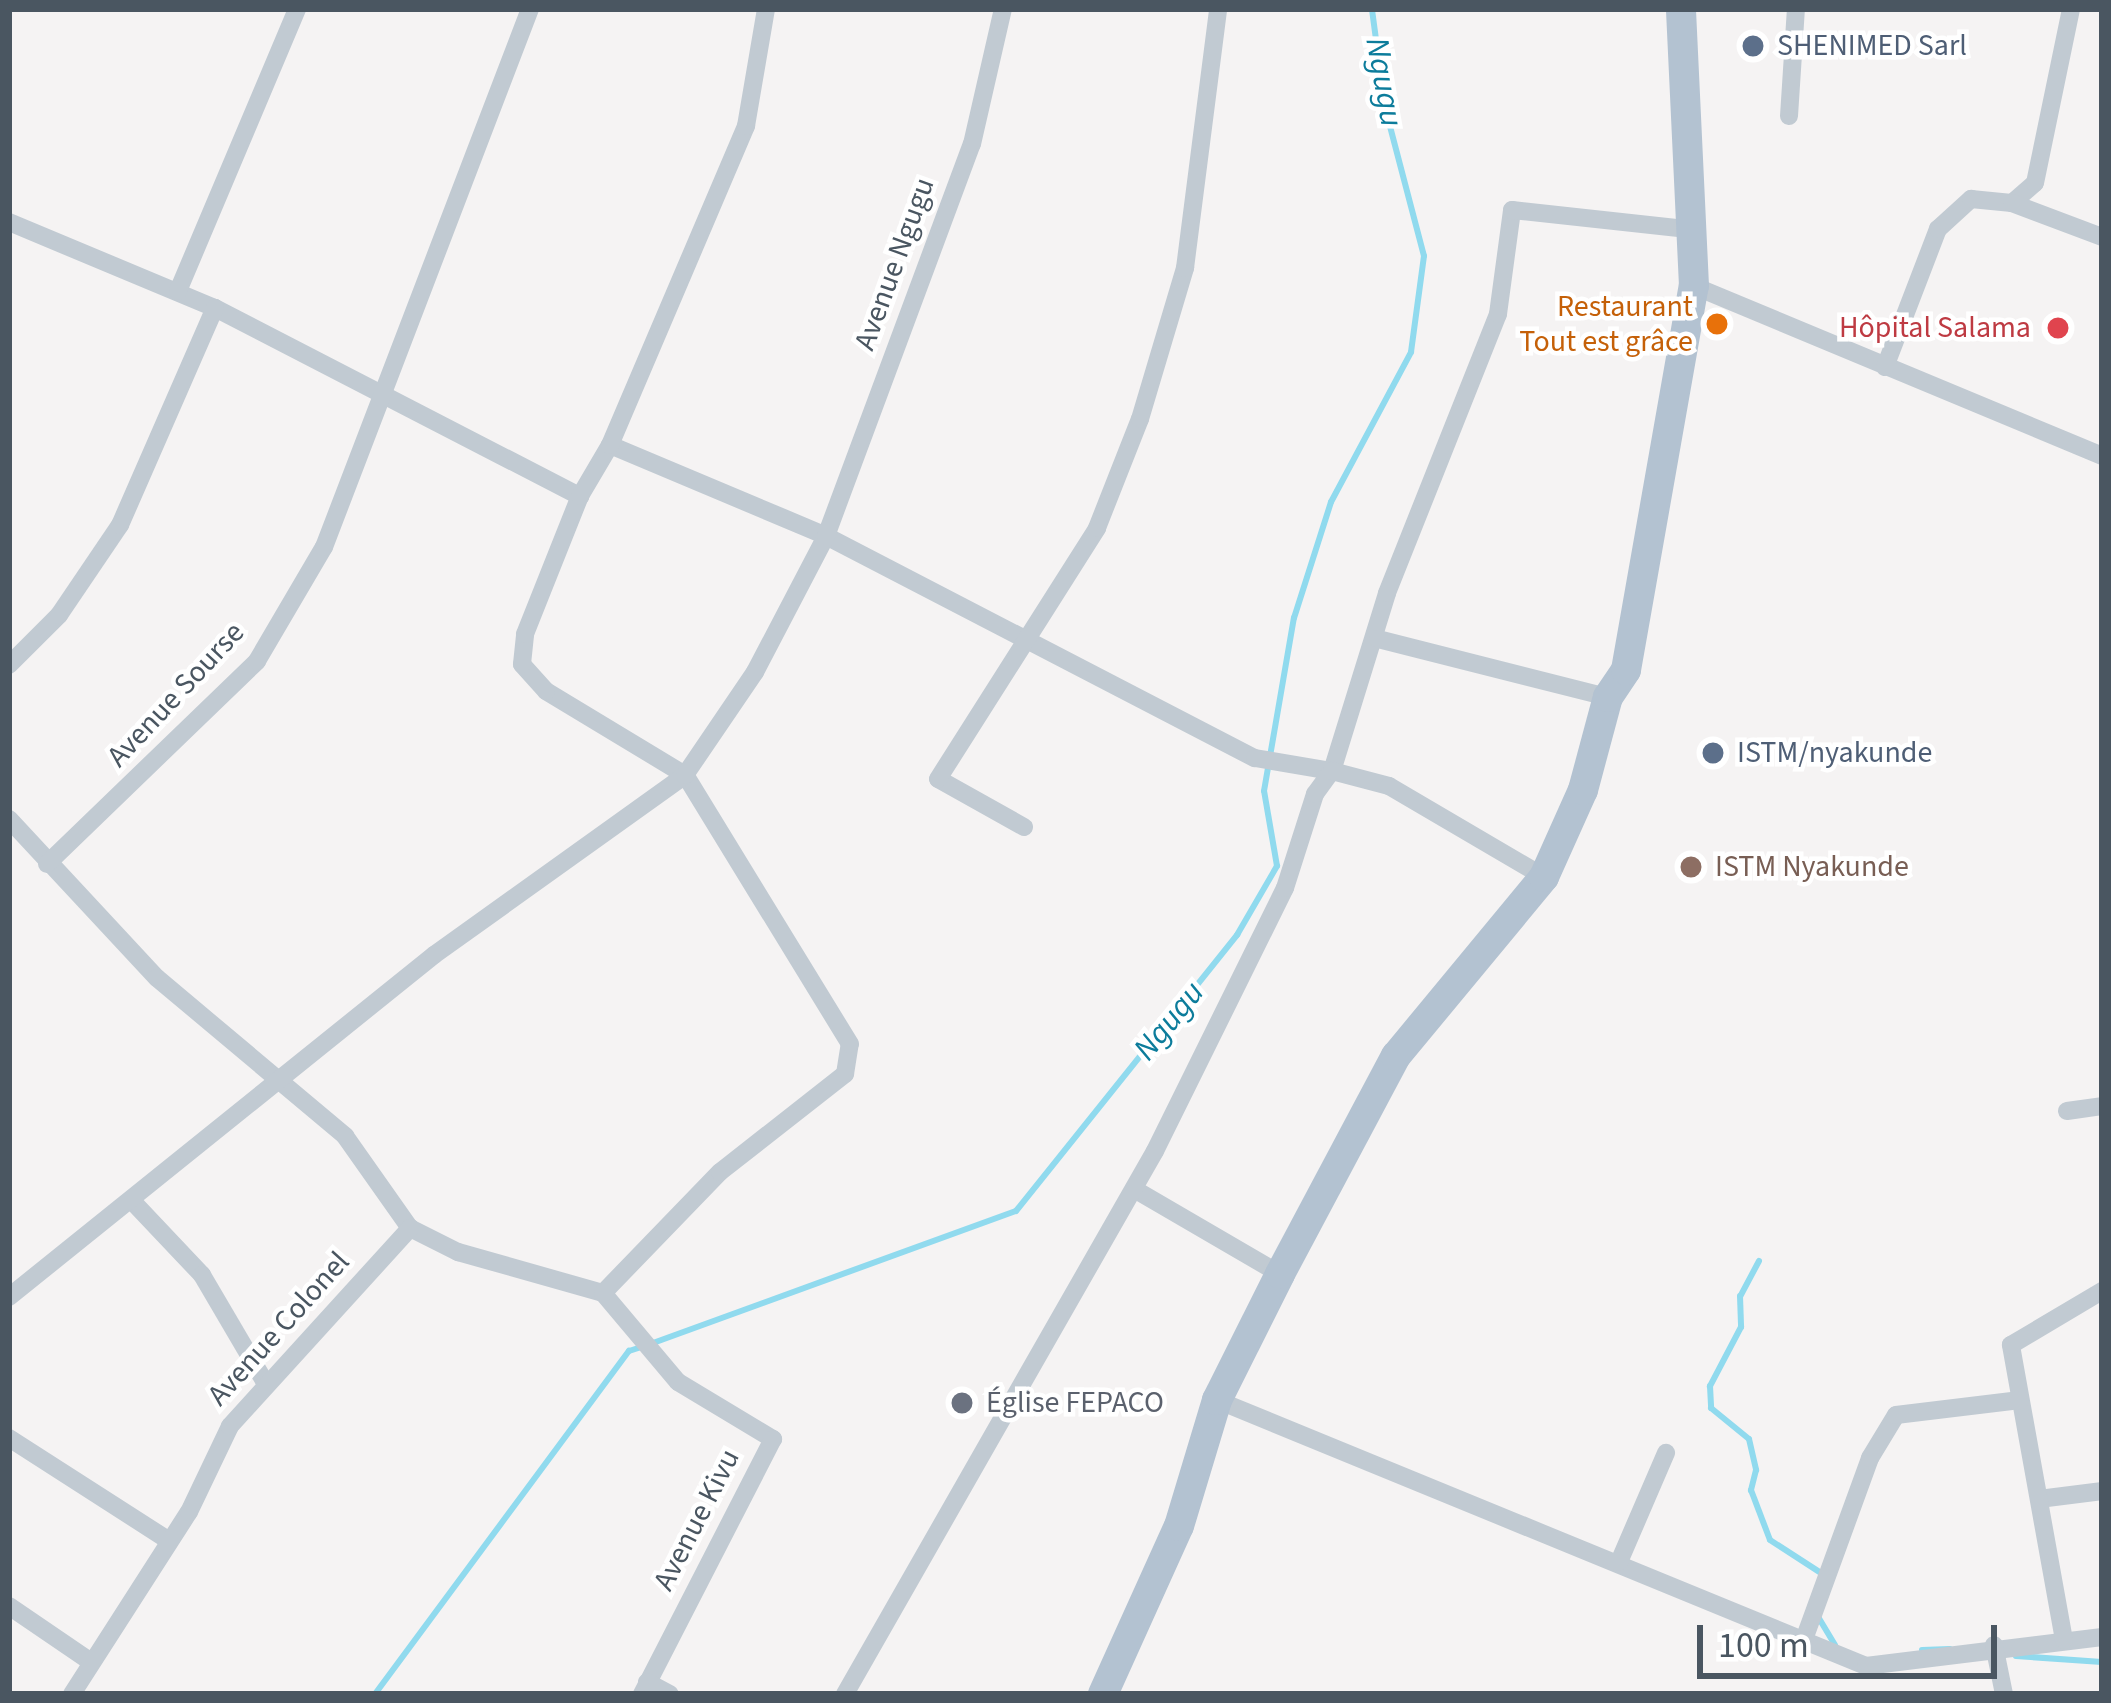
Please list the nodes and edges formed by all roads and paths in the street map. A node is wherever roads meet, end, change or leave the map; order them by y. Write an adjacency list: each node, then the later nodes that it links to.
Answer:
1 (297, 9): 15 (street)
2 (530, 9): 18 (street, Avenue Sourse)
3 (766, 9): 19 (street)
4 (1003, 9): 22 (street, Avenue Ngugu)
5 (1218, 9): 23 (street)
6 (1681, 9): 12 (main road)
7 (1796, 9): 9 (street)
8 (2071, 9): 10 (street)
9 (1789, 116)
10 (2012, 203): 13 (street); 17 (street)
11 (9, 222): 15 (street)
12 (1697, 230): 14 (main road); 24 (street)
13 (2102, 237)
14 (1694, 286): 17 (street); 26 (main road)
15 (178, 291): 16 (street)
16 (214, 308): 18 (street); 25 (street)
17 (1885, 367): 20 (street)
18 (388, 392): 21 (street); 31 (street, Avenue Sourse)
19 (610, 445): 21 (street); 22 (street)
20 (2102, 456)
21 (580, 496): 28 (street)
22 (826, 536): 23 (street); 28 (street)
23 (1030, 637): 27 (street); 30 (street)
24 (1378, 639): 26 (street); 27 (street)
25 (9, 665)
26 (1608, 697): 32 (main road)
27 (1333, 771): 32 (street); 36 (street)
28 (685, 775): 33 (street); 42 (street)
29 (9, 819): 31 (street)
30 (1024, 827)
31 (47, 864): 33 (street)
32 (1544, 877): 39 (main road)
33 (275, 1080): 37 (street); 38 (street)
34 (2102, 1106): 35 (street)
35 (2067, 1111)
36 (1134, 1190): 39 (street); 61 (street)
37 (134, 1203): 40 (street); 43 (street)
38 (410, 1228): 42 (street); 43 (street, Avenue Colonel)
39 (1280, 1274): 44 (main road)
40 (11, 1291)
41 (2102, 1291): 45 (street)
42 (603, 1293): 58 (street, Avenue Kivu)
43 (266, 1384): 50 (street, Avenue Colonel)
44 (1217, 1400): 51 (street); 62 (main road)
45 (2020, 1400): 49 (street); 55 (street)
46 (9, 1438): 50 (street)
47 (1666, 1453): 51 (street)
48 (2102, 1492): 49 (street)
49 (2039, 1499): 54 (street)
50 (168, 1540): 57 (street, Avenue Colonel)
51 (1619, 1562): 55 (street)
52 (9, 1606): 57 (street)
53 (2102, 1637): 54 (street)
54 (2063, 1640): 56 (street)
55 (1802, 1645): 56 (street)
56 (1996, 1652): 63 (street)
57 (91, 1662): 59 (street, Avenue Colonel)
58 (645, 1688): 60 (street)
59 (72, 1694)
60 (670, 1694)
61 (845, 1694)
62 (1103, 1694)
63 (2004, 1694)

